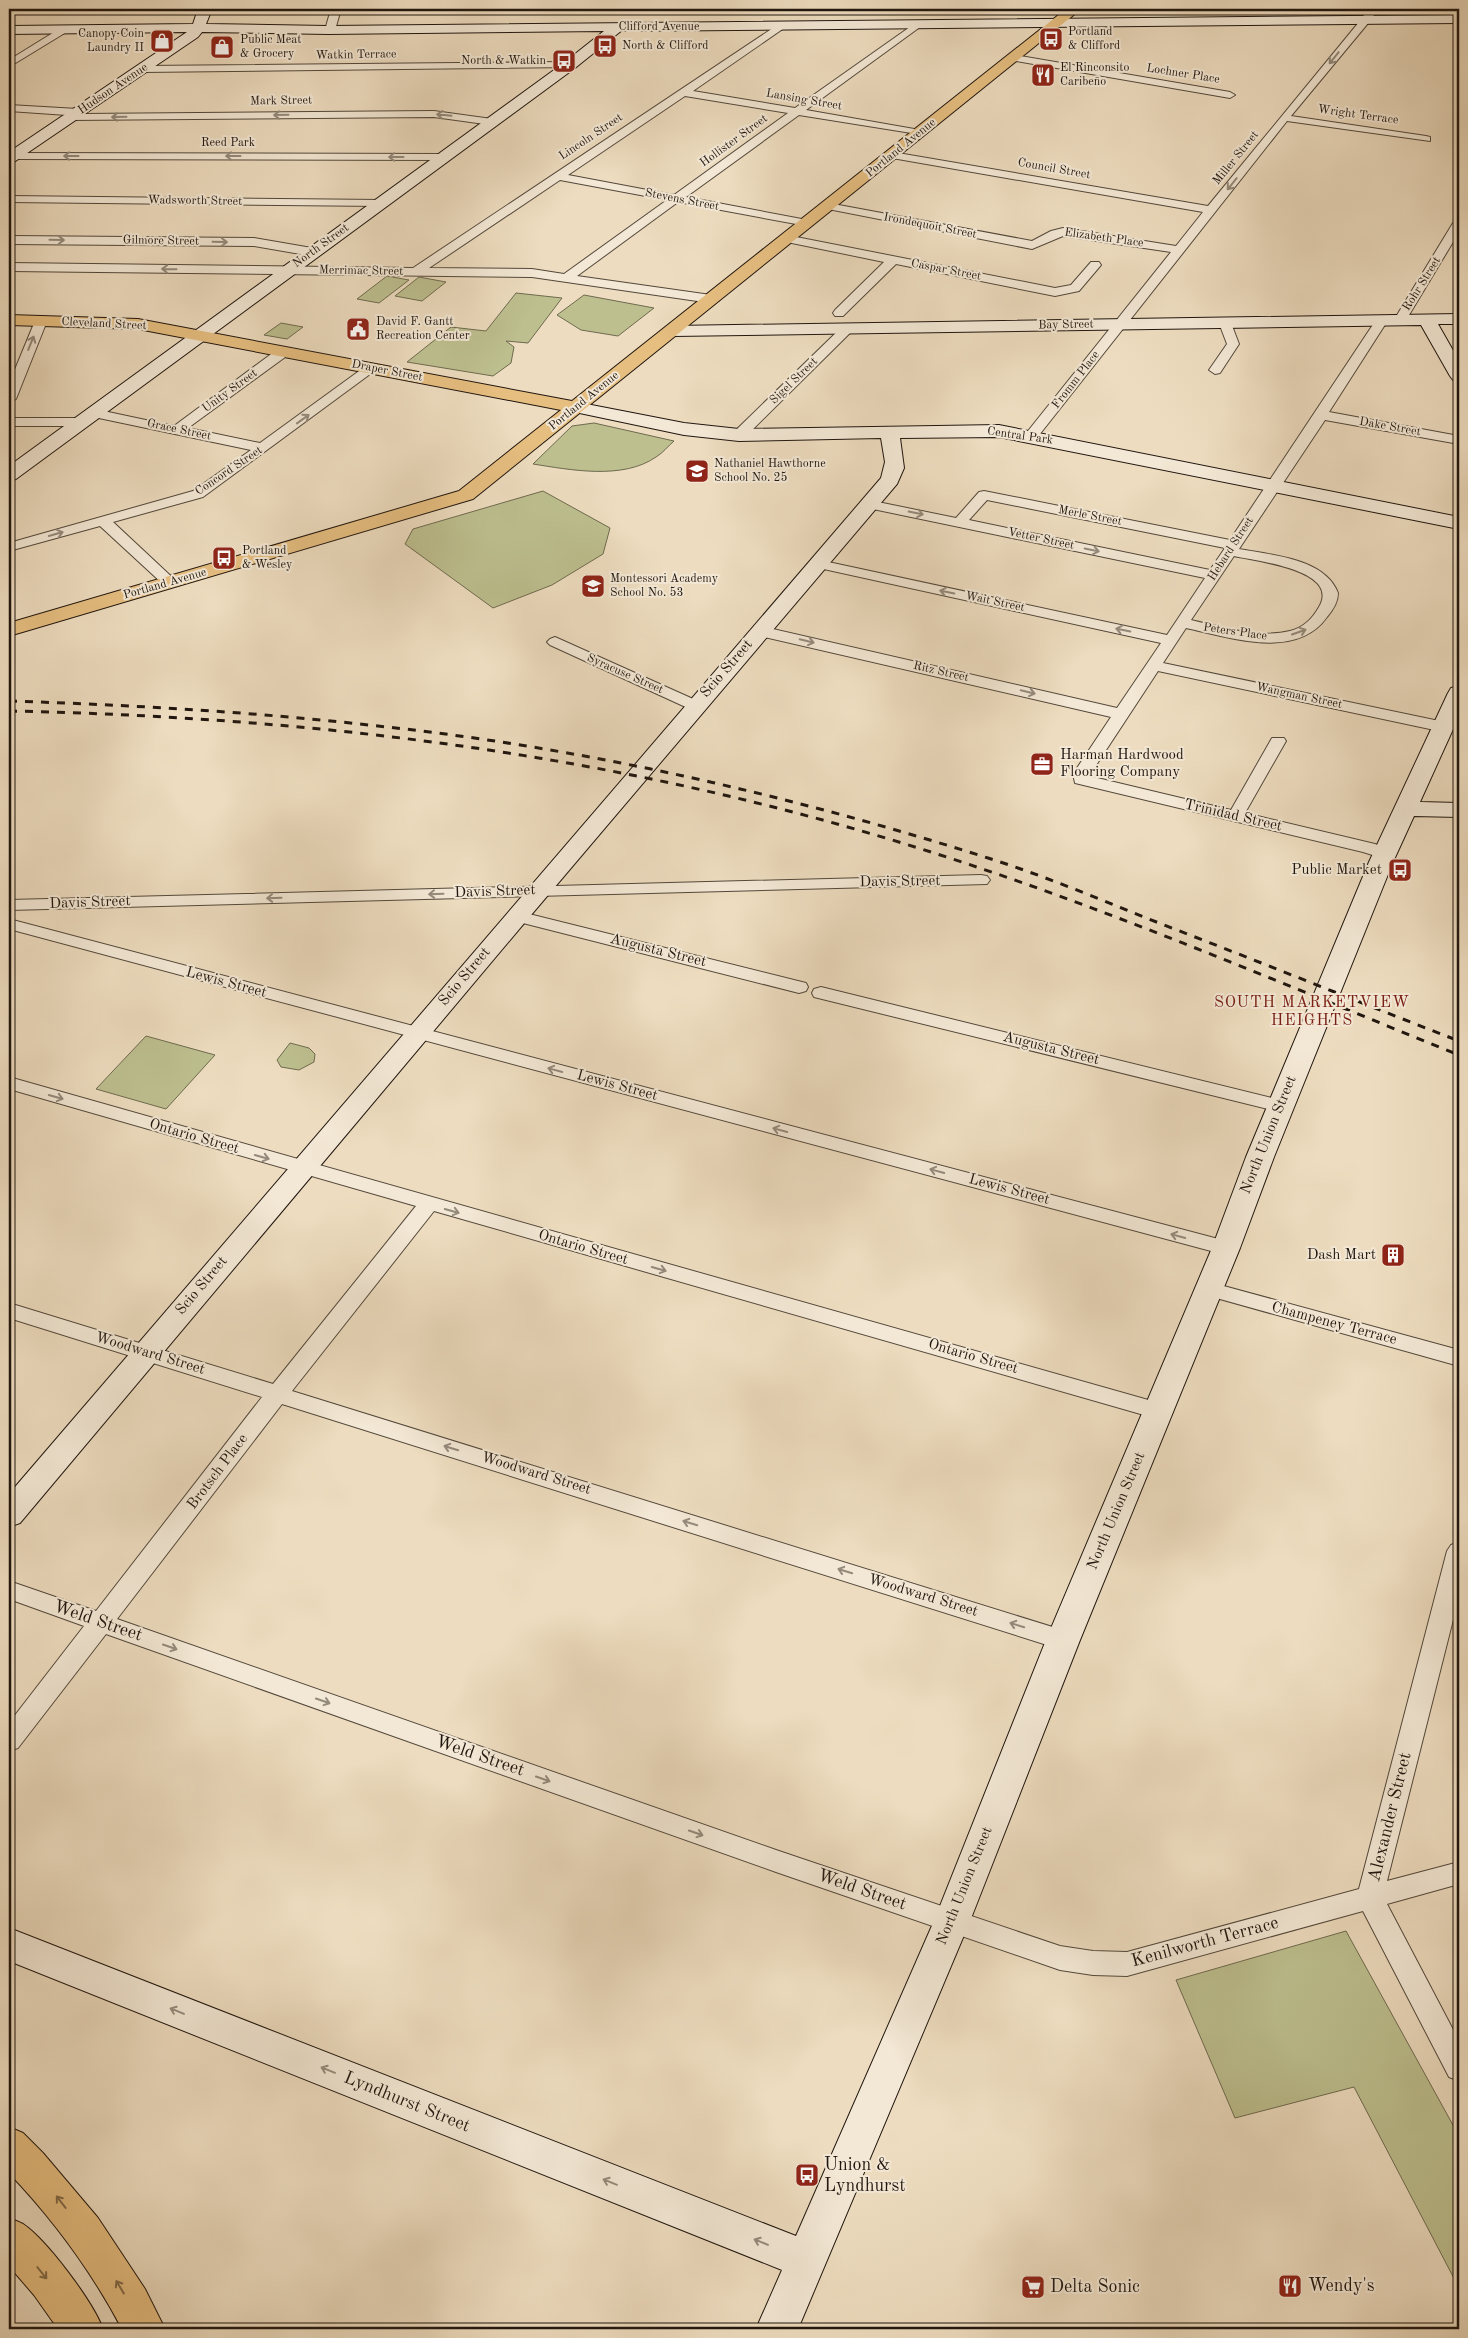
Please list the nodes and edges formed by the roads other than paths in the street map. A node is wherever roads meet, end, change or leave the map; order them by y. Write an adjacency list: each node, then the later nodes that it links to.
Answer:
1 (205, 9): 10 (street)
2 (336, 9): 13 (street)
3 (1074, 9): 7 (main road, Portland Avenue)
4 (1364, 14): 5 (street, Clifford Avenue); 7 (street, Clifford Avenue); 23 (street, Miller Street, one-way to 23)
5 (1459, 19)
6 (618, 22): 9 (street, Clifford Avenue); 13 (street, Clifford Avenue); 16 (street, North Street)
7 (1056, 23): 8 (street, Clifford Avenue); 14 (main road, Portland Avenue)
8 (917, 25): 9 (street, Clifford Avenue); 21 (street, Hollister Street)
9 (782, 26): 18 (street, Lincoln Street)
10 (198, 28): 12 (street, Clifford Avenue); 13 (street, Clifford Avenue); 17 (street, Hudson Avenue)
11 (9, 30): 12 (street, Clifford Avenue)
12 (64, 30): 15 (street)
13 (330, 30)
14 (1014, 58): 19 (street, Lochner Place); 25 (main road, Portland Avenue)
15 (9, 64)
16 (570, 65): 17 (street, Watkin Terrace); 24 (street, North Street)
17 (142, 69): 22 (street, Hudson Avenue)
18 (683, 92): 21 (street, Lansing Street); 30 (street, Lincoln Street)
19 (1230, 94)
20 (9, 108): 22 (street, Mark Street)
21 (797, 112): 25 (street, Lansing Street); 32 (street, Hollister Street)
22 (74, 115): 24 (street, Mark Street, one-way to 22); 28 (street, Hudson Avenue)
23 (1285, 118): 26 (street, Wright Terrace); 35 (street, Miller Street, one-way to 35)
24 (492, 122): 29 (street, North Street)
25 (920, 133): 27 (main road, Portland Avenue)
26 (1426, 139)
27 (892, 156): 34 (main road, Portland Avenue); 35 (street, Council Street)
28 (10, 157): 29 (street, Reed Park, one-way to 28)
29 (444, 157): 33 (street, North Street)
30 (557, 176): 32 (street, Stevens Street); 47 (street, Lincoln Street)
31 (9, 199): 33 (street, Wadsworth Street)
32 (677, 199): 36 (street, Stevens Street); 48 (street, Hollister Street)
33 (382, 203): 42 (street, North Street)
34 (828, 206): 36 (main road, Portland Avenue); 40 (street, Irondequoit Street)
35 (1211, 210): 41 (street, Miller Street)
36 (807, 223): 38 (main road, Portland Avenue)
37 (1459, 223): 54 (street, Rohr Street)
38 (786, 239): 43 (street, Caspar Street); 49 (main road, Portland Avenue)
39 (9, 240): 42 (street, Gilmore Street, one-way to 42)
40 (1032, 245): 41 (street, Elizabeth Place)
41 (1179, 250): 58 (street, Miller Street)
42 (312, 252): 46 (street, North Street)
43 (893, 260): 44 (street, Caspar Street); 52 (street, Sigel Street)
44 (1095, 265)
45 (9, 267): 46 (street, Merrimac Street, one-way to 45)
46 (288, 270): 47 (street, Merrimac Street); 60 (street, North Street)
47 (415, 272): 48 (street, Merrimac Street)
48 (566, 278): 49 (street, Merrimac Street)
49 (711, 299): 59 (main road, Portland Avenue)
50 (1459, 319): 55 (street, Bay Street)
51 (9, 320): 56 (main road, Cleveland Street)
52 (844, 320): 58 (street, Bay Street); 59 (street, Bay Street); 72 (street, Sigel Street)
53 (1382, 320): 54 (street, Bay Street); 57 (street, Bay Street); 67 (street, Hebard Street)
54 (1400, 320): 55 (street, Bay Street)
55 (1427, 320): 64 (street)
56 (41, 321): 60 (main road, Cleveland Street); 65 (street, one-way to 56)
57 (1225, 323): 58 (street, Bay Street); 63 (street)
58 (1119, 324): 73 (street, Fromm Place)
59 (673, 331): 66 (main road, Portland Avenue)
60 (198, 335): 61 (main road, Draper Street); 68 (street, North Street)
61 (284, 352): 62 (main road, Draper Street); 70 (street, Unity Street)
62 (371, 369): 66 (main road, Draper Street); 75 (street, Concord Street, one-way to 62)
63 (1215, 370)
64 (1459, 376)
65 (9, 399)
66 (576, 407): 72 (street, Central Park); 86 (main road, Portland Avenue)
67 (1322, 415): 74 (street, Dake Street); 77 (street, Hebard Street)
68 (88, 417): 69 (street, Grace Street); 70 (street, Grace Street); 76 (street, North Street)
69 (9, 422)
70 (177, 430): 75 (street, Grace Street)
71 (889, 432): 72 (street, Central Park); 73 (street, Central Park); 78 (street, Scio Street)
72 (739, 435)
73 (1031, 436): 77 (street, Central Park)
74 (1459, 440)
75 (263, 448): 79 (street, Concord Street)
76 (9, 475)
77 (1273, 484): 81 (street, Central Park); 83 (street, Hebard Street)
78 (868, 504): 80 (street, Vetter Street, one-way to 80); 84 (street, Scio Street)
79 (104, 521): 82 (street, Concord Street, one-way to 79); 86 (street)
80 (960, 522): 83 (street, Merle Street); 85 (street, Vetter Street, one-way to 85)
81 (1459, 523)
82 (9, 547)
83 (1231, 548): 85 (street, Hebard Street); 87 (street, Peters Place, one-way to 83)
84 (819, 564): 89 (street, Scio Street); 90 (street, Wait Street, one-way to 84)
85 (1214, 575): 87 (street, Hebard Street)
86 (169, 582): 88 (main road, Portland Avenue)
87 (1182, 623): 90 (street, Hebard Street)
88 (9, 630)
89 (760, 631): 94 (street, Scio Street); 95 (street, Ritz Street, one-way to 95)
90 (1170, 640): 92 (street, Hebard Street)
91 (555, 642): 94 (street, Syracuse Street)
92 (1153, 665): 95 (street, Hebard Street); 96 (street, Wangman Street)
93 (1459, 693): 96 (street, North Union Street)
94 (696, 706): 104 (street, Scio Street)
95 (1121, 714): 98 (street, Hebard Street)
96 (1444, 727): 99 (street, North Union Street)
97 (1278, 741): 101 (street)
98 (1081, 779): 101 (street, Trinidad Street)
99 (1404, 810): 100 (street); 102 (street, North Union Street)
100 (1459, 810)
101 (1235, 817): 102 (street, Trinidad Street)
102 (1384, 854): 112 (street, North Union Street)
103 (981, 880): 104 (street, Davis Street)
104 (538, 891): 105 (street, Davis Street, one-way to 105); 106 (street, Scio Street)
105 (9, 905)
106 (517, 916): 108 (street, Augusta Street); 110 (street, Scio Street)
107 (9, 924): 110 (street, Lewis Street)
108 (799, 987)
109 (821, 993): 112 (street, Augusta Street)
110 (417, 1033): 113 (street, Scio Street); 115 (street, Lewis Street, one-way to 110)
111 (9, 1084): 113 (street, Ontario Street, one-way to 113)
112 (1280, 1106): 115 (street, North Union Street)
113 (302, 1168): 114 (street, Ontario Street); 118 (street, Scio Street)
114 (429, 1204): 120 (street, Brotsch Place); 121 (street, Ontario Street, one-way to 121)
115 (1226, 1248): 116 (street, North Union Street)
116 (1208, 1289): 119 (street, Champeney Terrace); 121 (street, North Union Street)
117 (9, 1310): 118 (street, Woodward Street)
118 (146, 1352): 120 (street, Woodward Street); 122 (street, Scio Street)
119 (1459, 1358)
120 (278, 1394): 125 (street, Brotsch Place); 126 (street, Woodward Street, one-way to 120)
121 (1158, 1410): 126 (street, North Union Street)
122 (9, 1516)
123 (1459, 1551): 129 (street, Alexander Street)
124 (9, 1590): 125 (street, Weld Street)
125 (101, 1622): 127 (street, Brotsch Place); 130 (street, Weld Street, one-way to 130)
126 (1063, 1640): 130 (street, North Union Street)
127 (9, 1741)
128 (1459, 1873): 129 (street, Kenilworth Terrace)
129 (1370, 1898): 130 (street, Kenilworth Terrace); 132 (street, Alexander Street)
130 (952, 1921): 135 (street, North Union Street)
131 (9, 1944): 135 (street, Lyndhurst Street, one-way to 131)
132 (1459, 2068)
133 (9, 2146): 137 (main road, one-way to 133)
134 (9, 2238): 136 (main road, one-way to 136)
135 (806, 2260): 138 (street, North Union Street)
136 (82, 2329)
137 (144, 2329)
138 (777, 2329)

